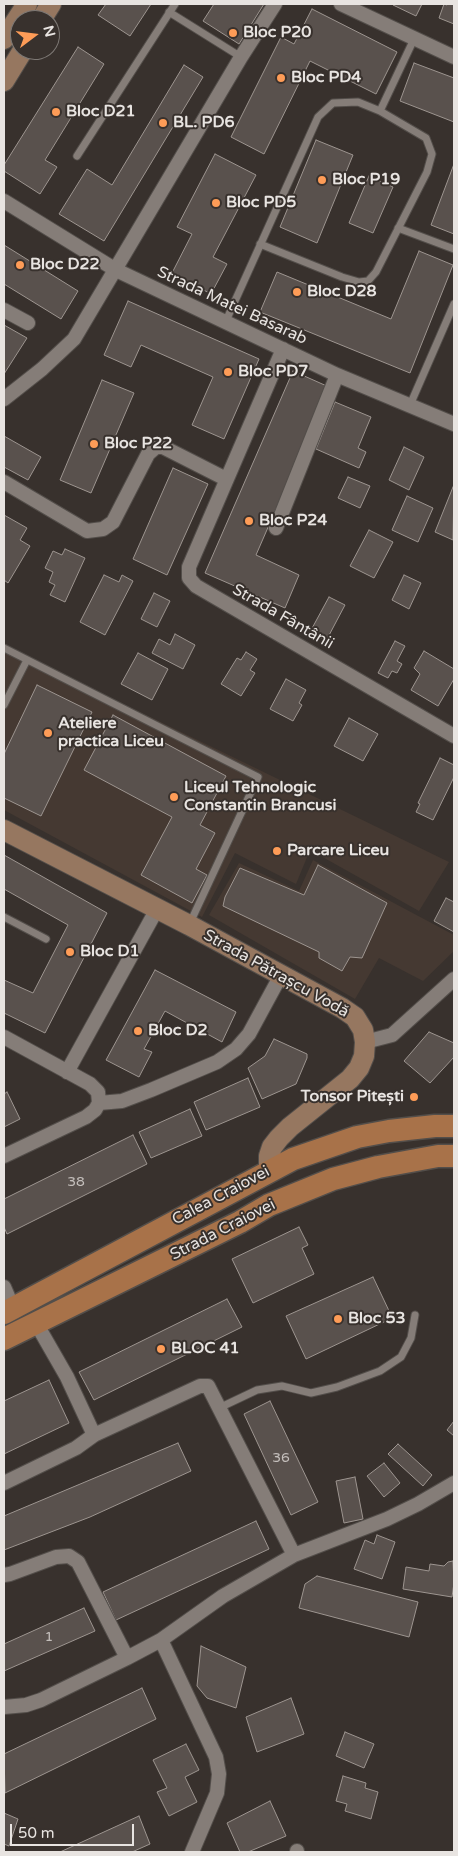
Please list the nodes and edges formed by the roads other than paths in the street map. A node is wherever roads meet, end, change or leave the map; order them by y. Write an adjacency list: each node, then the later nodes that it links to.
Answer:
1 (27, 4): 6 (street)
2 (175, 4): 5 (lane)
3 (275, 4): 8 (street)
4 (341, 4): 7 (street)
5 (170, 12): 8 (lane); 13 (lane)
6 (4, 39)
7 (414, 39): 9 (street); 12 (lane)
8 (241, 57): 18 (street)
9 (454, 57)
10 (17, 60): 11 (street)
11 (4, 81)
12 (380, 111): 15 (lane); 16 (lane)
13 (77, 156)
14 (4, 201): 18 (street, Strada Matei Basarab)
15 (398, 228): 16 (lane); 17 (lane)
16 (260, 244): 21 (lane)
17 (454, 249)
18 (116, 270): 21 (street, Strada Matei Basarab); 25 (street)
19 (454, 304): 26 (lane)
20 (4, 310): 22 (street)
21 (225, 323): 23 (street, Strada Matei Basarab)
22 (28, 324)
23 (283, 349): 24 (street, Strada Matei Basarab); 28 (street, Strada Fântânii)
24 (336, 375): 26 (street, Strada Matei Basarab); 30 (street)
25 (4, 400)
26 (410, 405): 27 (street, Strada Matei Basarab)
27 (454, 424)
28 (226, 479): 29 (street); 34 (street, Strada Fântânii)
29 (4, 482)
30 (276, 528)
31 (4, 648): 32 (lane)
32 (27, 660): 33 (lane); 38 (lane)
33 (4, 705)
34 (454, 736)
35 (4, 830): 36 (street, Strada Pătrașcu Vodă)
36 (158, 909): 38 (street, Strada Pătrașcu Vodă); 44 (street)
37 (4, 917): 39 (lane)
38 (189, 925): 40 (street, Strada Pătrașcu Vodă)
39 (46, 939)
40 (281, 975): 43 (street, Strada Pătrașcu Vodă); 45 (street)
41 (454, 979): 43 (street)
42 (4, 1037): 44 (street)
43 (365, 1042): 49 (street)
44 (67, 1072): 45 (street)
45 (99, 1103): 47 (street)
46 (454, 1126): 49 (main road, Calea Craiovei)
47 (4, 1156)
48 (454, 1156): 53 (main road, Strada Craiovei)
49 (269, 1170): 51 (main road, Calea Craiovei)
50 (4, 1287): 51 (street)
51 (8, 1310)
52 (415, 1315): 55 (lane)
53 (36, 1323): 54 (main road, Strada Craiovei); 56 (street)
54 (4, 1339)
55 (219, 1408): 56 (street); 59 (street)
56 (94, 1435): 57 (street)
57 (4, 1483)
58 (454, 1483): 59 (street)
59 (294, 1555): 61 (street)
60 (4, 1575): 62 (street)
61 (161, 1640): 62 (street); 64 (street)
62 (127, 1658): 63 (street)
63 (4, 1707)
64 (192, 1852)

